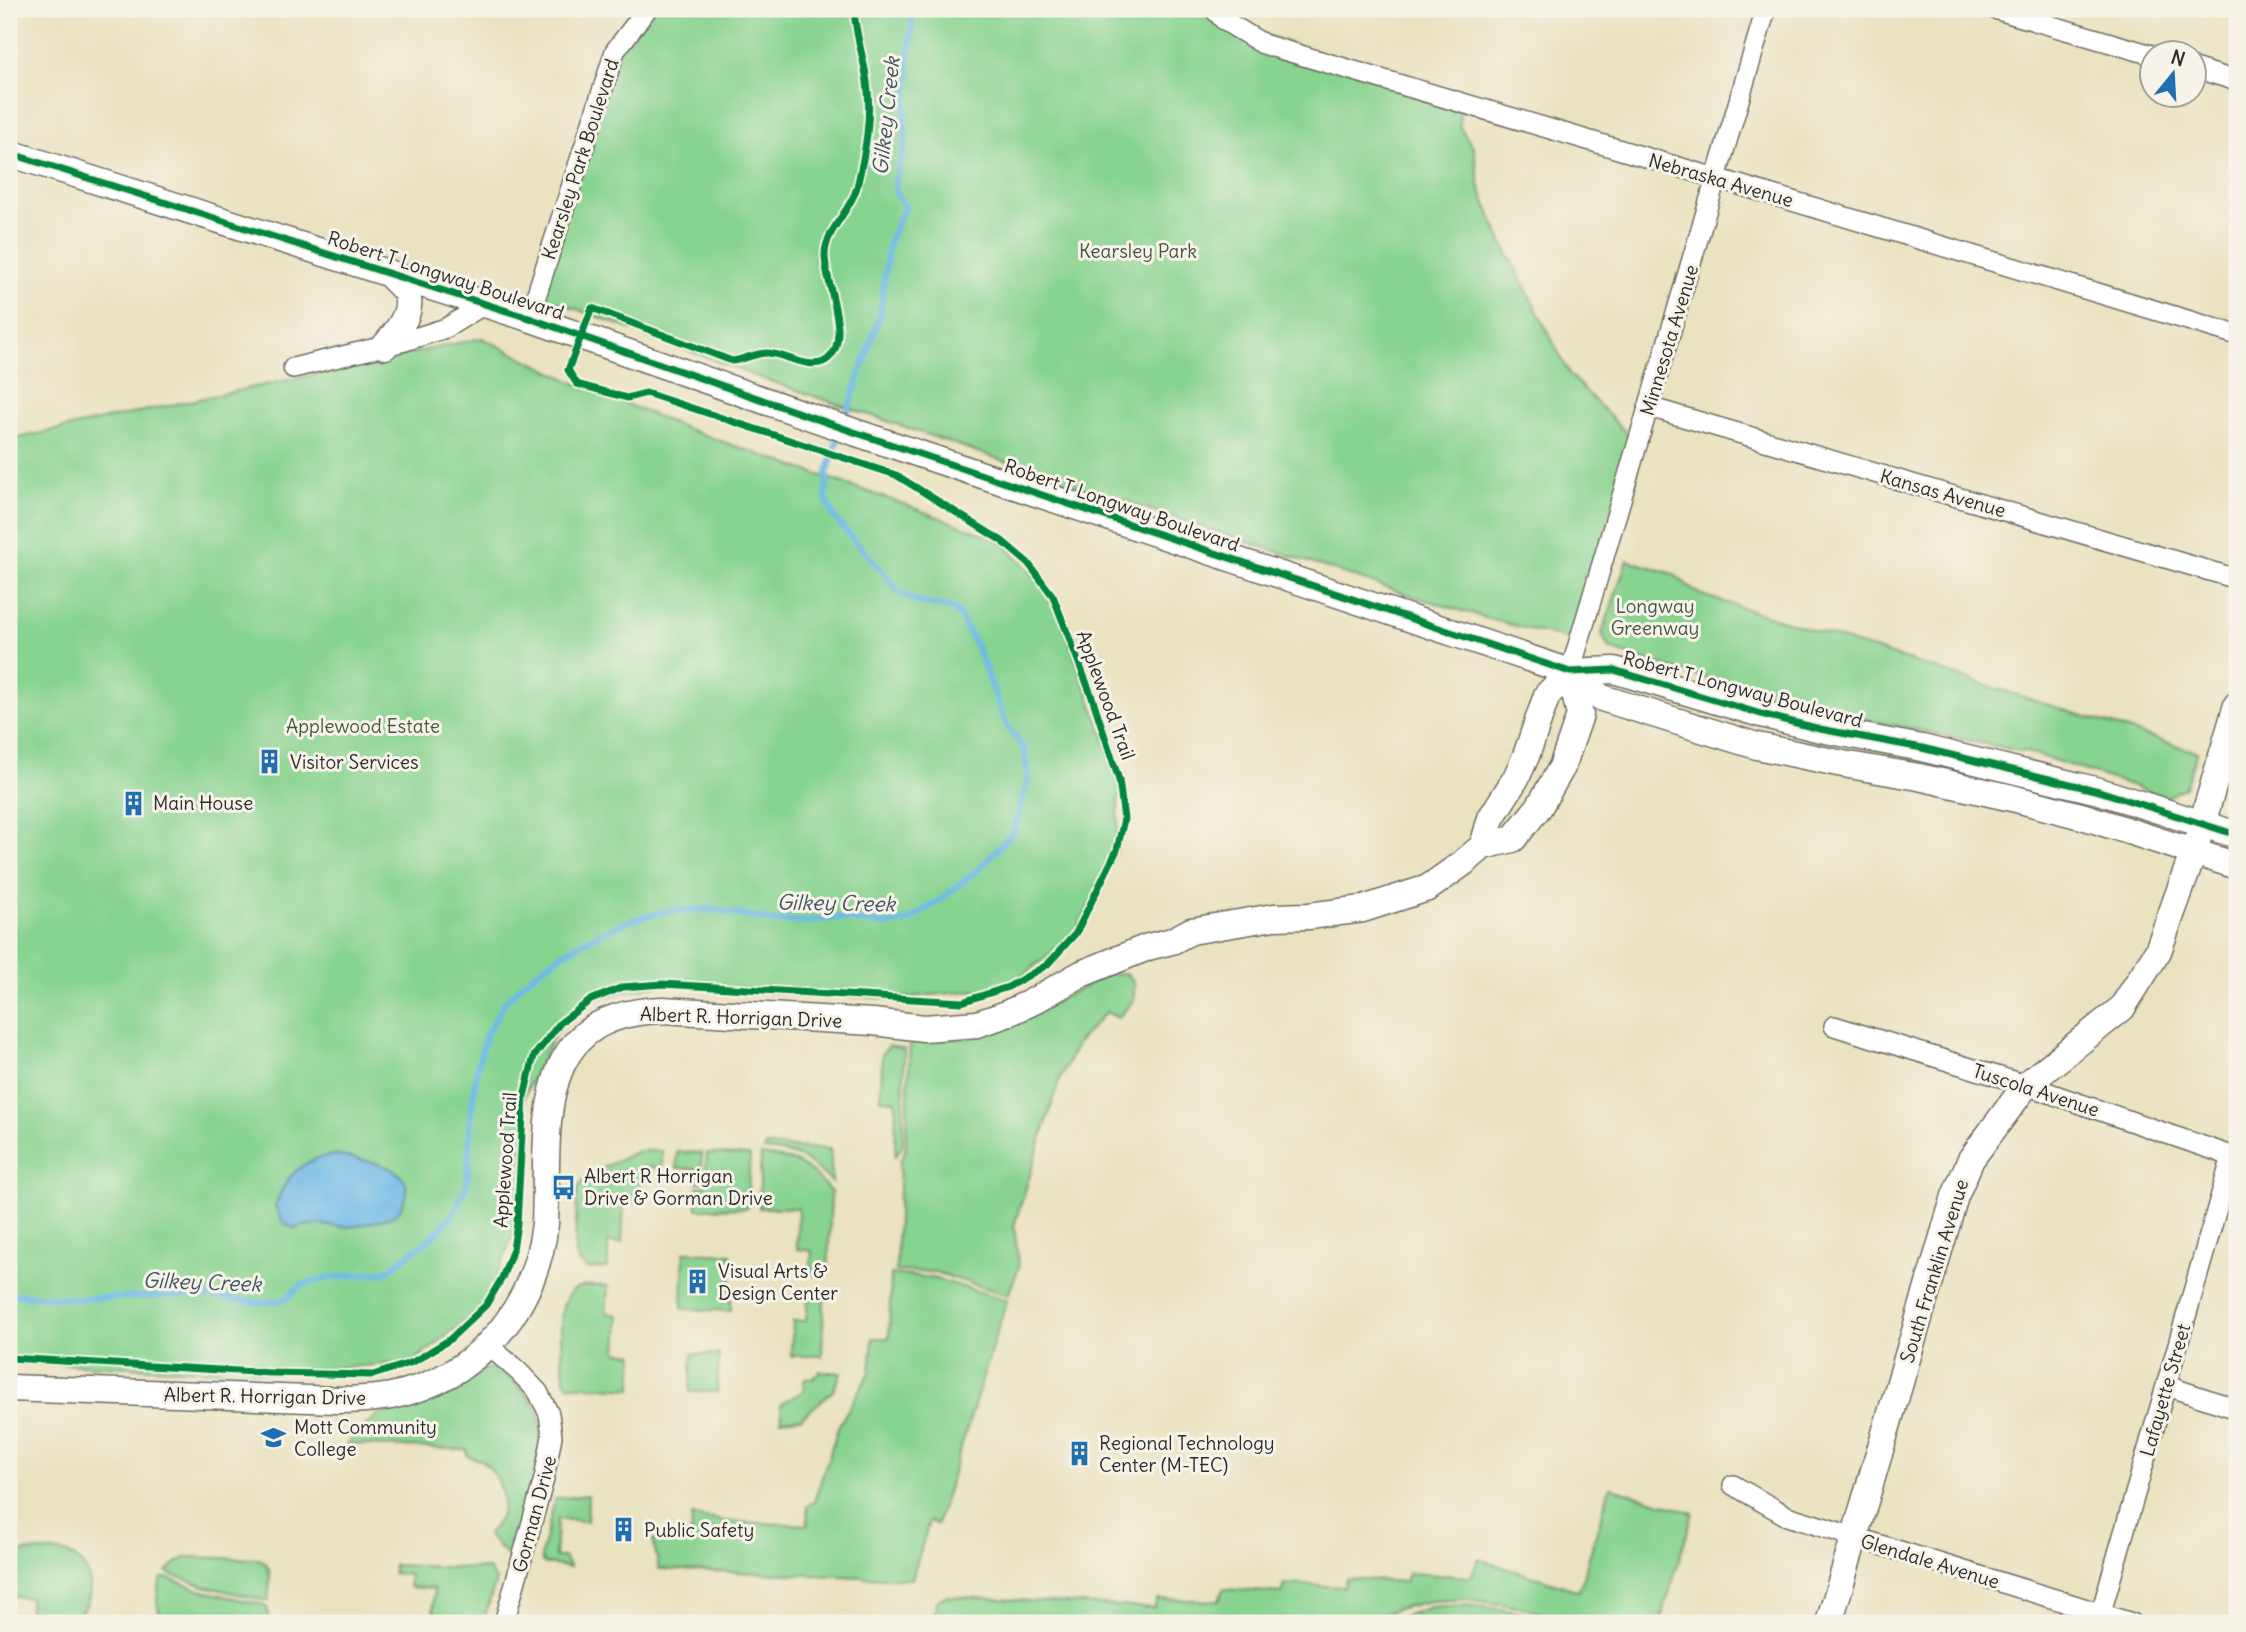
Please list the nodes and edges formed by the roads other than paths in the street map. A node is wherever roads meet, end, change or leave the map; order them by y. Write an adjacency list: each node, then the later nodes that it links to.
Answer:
1 (647, 9): 12 (street, Kearsley Park Boulevard)
2 (1214, 9): 9 (street, Nebraska Avenue)
3 (1766, 9): 9 (street, Minnesota Avenue)
4 (1994, 9): 5 (street)
5 (2138, 51)
6 (2208, 72): 7 (street)
7 (2237, 81)
8 (9, 153): 10 (street, Robert T Longway Boulevard)
9 (1717, 178): 13 (street, Nebraska Avenue); 16 (street, Minnesota Avenue)
10 (388, 273): 11 (street, Robert T Longway Boulevard); 14 (street)
11 (485, 304): 12 (street, Robert T Longway Boulevard); 14 (street)
12 (529, 317): 18 (street, Robert T Longway Boulevard)
13 (2237, 335)
14 (385, 346): 15 (street)
15 (293, 368)
16 (1649, 407): 17 (street, Kansas Avenue); 18 (street, Minnesota Avenue)
17 (2237, 579)
18 (1570, 671): 20 (street, Robert T Longway Boulevard); 22 (street); 22 (street, Albert R. Horrigan Drive); 23 (street, Robert T Longway Boulevard)
19 (2237, 705): 20 (street, South Franklin Avenue)
20 (2201, 823): 21 (street, Robert T Longway Boulevard); 23 (street, South Franklin Avenue)
21 (2237, 835)
22 (1483, 846): 28 (street, Albert R. Horrigan Drive)
23 (2194, 851): 24 (street, Robert T Longway Boulevard); 26 (street, South Franklin Avenue)
24 (2237, 866)
25 (1834, 1026): 26 (street, Tuscola Avenue)
26 (2026, 1085): 27 (street, Tuscola Avenue); 33 (street, South Franklin Avenue)
27 (2235, 1157): 29 (street, Lafayette Street)
28 (487, 1344): 30 (street, Albert R. Horrigan Drive); 35 (street, Gorman Drive)
29 (2166, 1386): 31 (street); 34 (street, Lafayette Street)
30 (9, 1388)
31 (2237, 1409)
32 (1733, 1485): 33 (street, Glendale Avenue)
33 (1853, 1538): 34 (street, Glendale Avenue); 36 (street, South Franklin Avenue)
34 (2100, 1618): 37 (street, Glendale Avenue)
35 (504, 1623)
36 (1829, 1623)
37 (2132, 1623)

